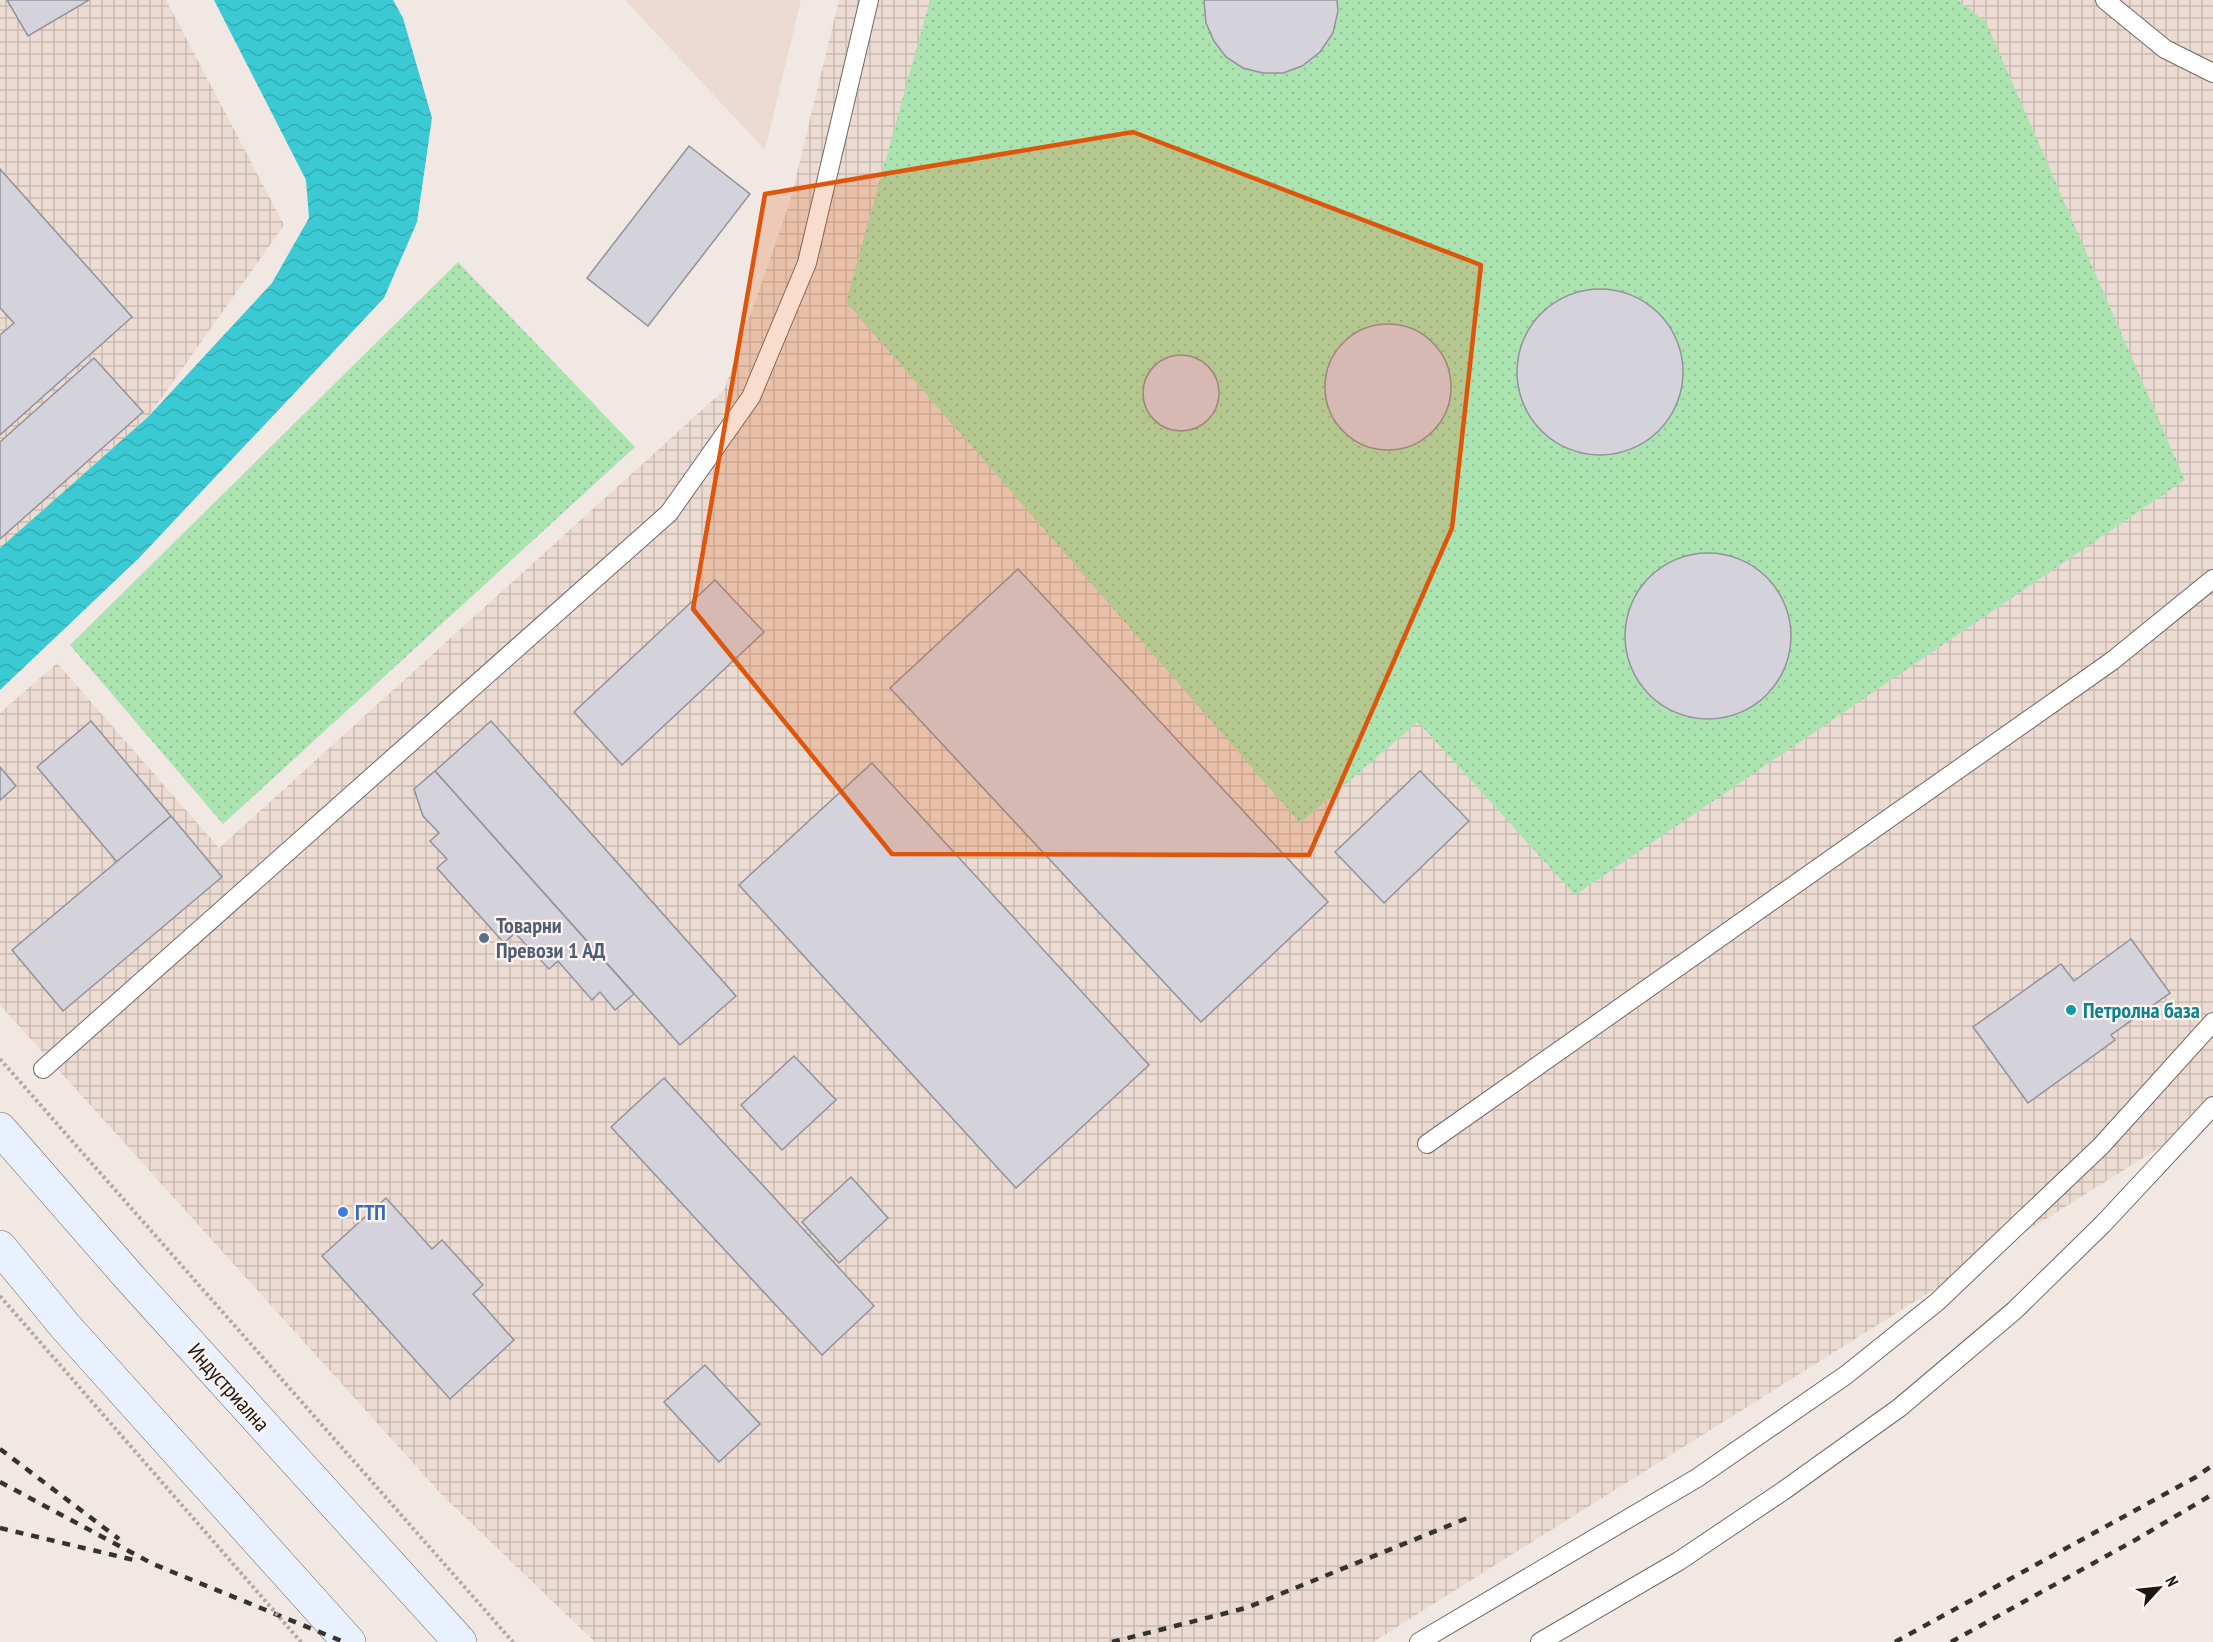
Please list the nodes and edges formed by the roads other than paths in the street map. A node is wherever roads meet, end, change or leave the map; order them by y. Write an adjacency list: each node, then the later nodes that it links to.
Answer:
1 (869, 0): 6 (lane)
2 (2105, 0): 3 (lane)
3 (2213, 73)
4 (2213, 579): 9 (lane)
5 (2213, 1022): 13 (lane)
6 (43, 1069)
7 (2213, 1106): 14 (lane)
8 (0, 1129): 12 (main road, Индустриална)
9 (1427, 1144)
10 (0, 1247): 11 (main road)
11 (349, 1642)
12 (460, 1642)
13 (1419, 1642)
14 (1540, 1642)

